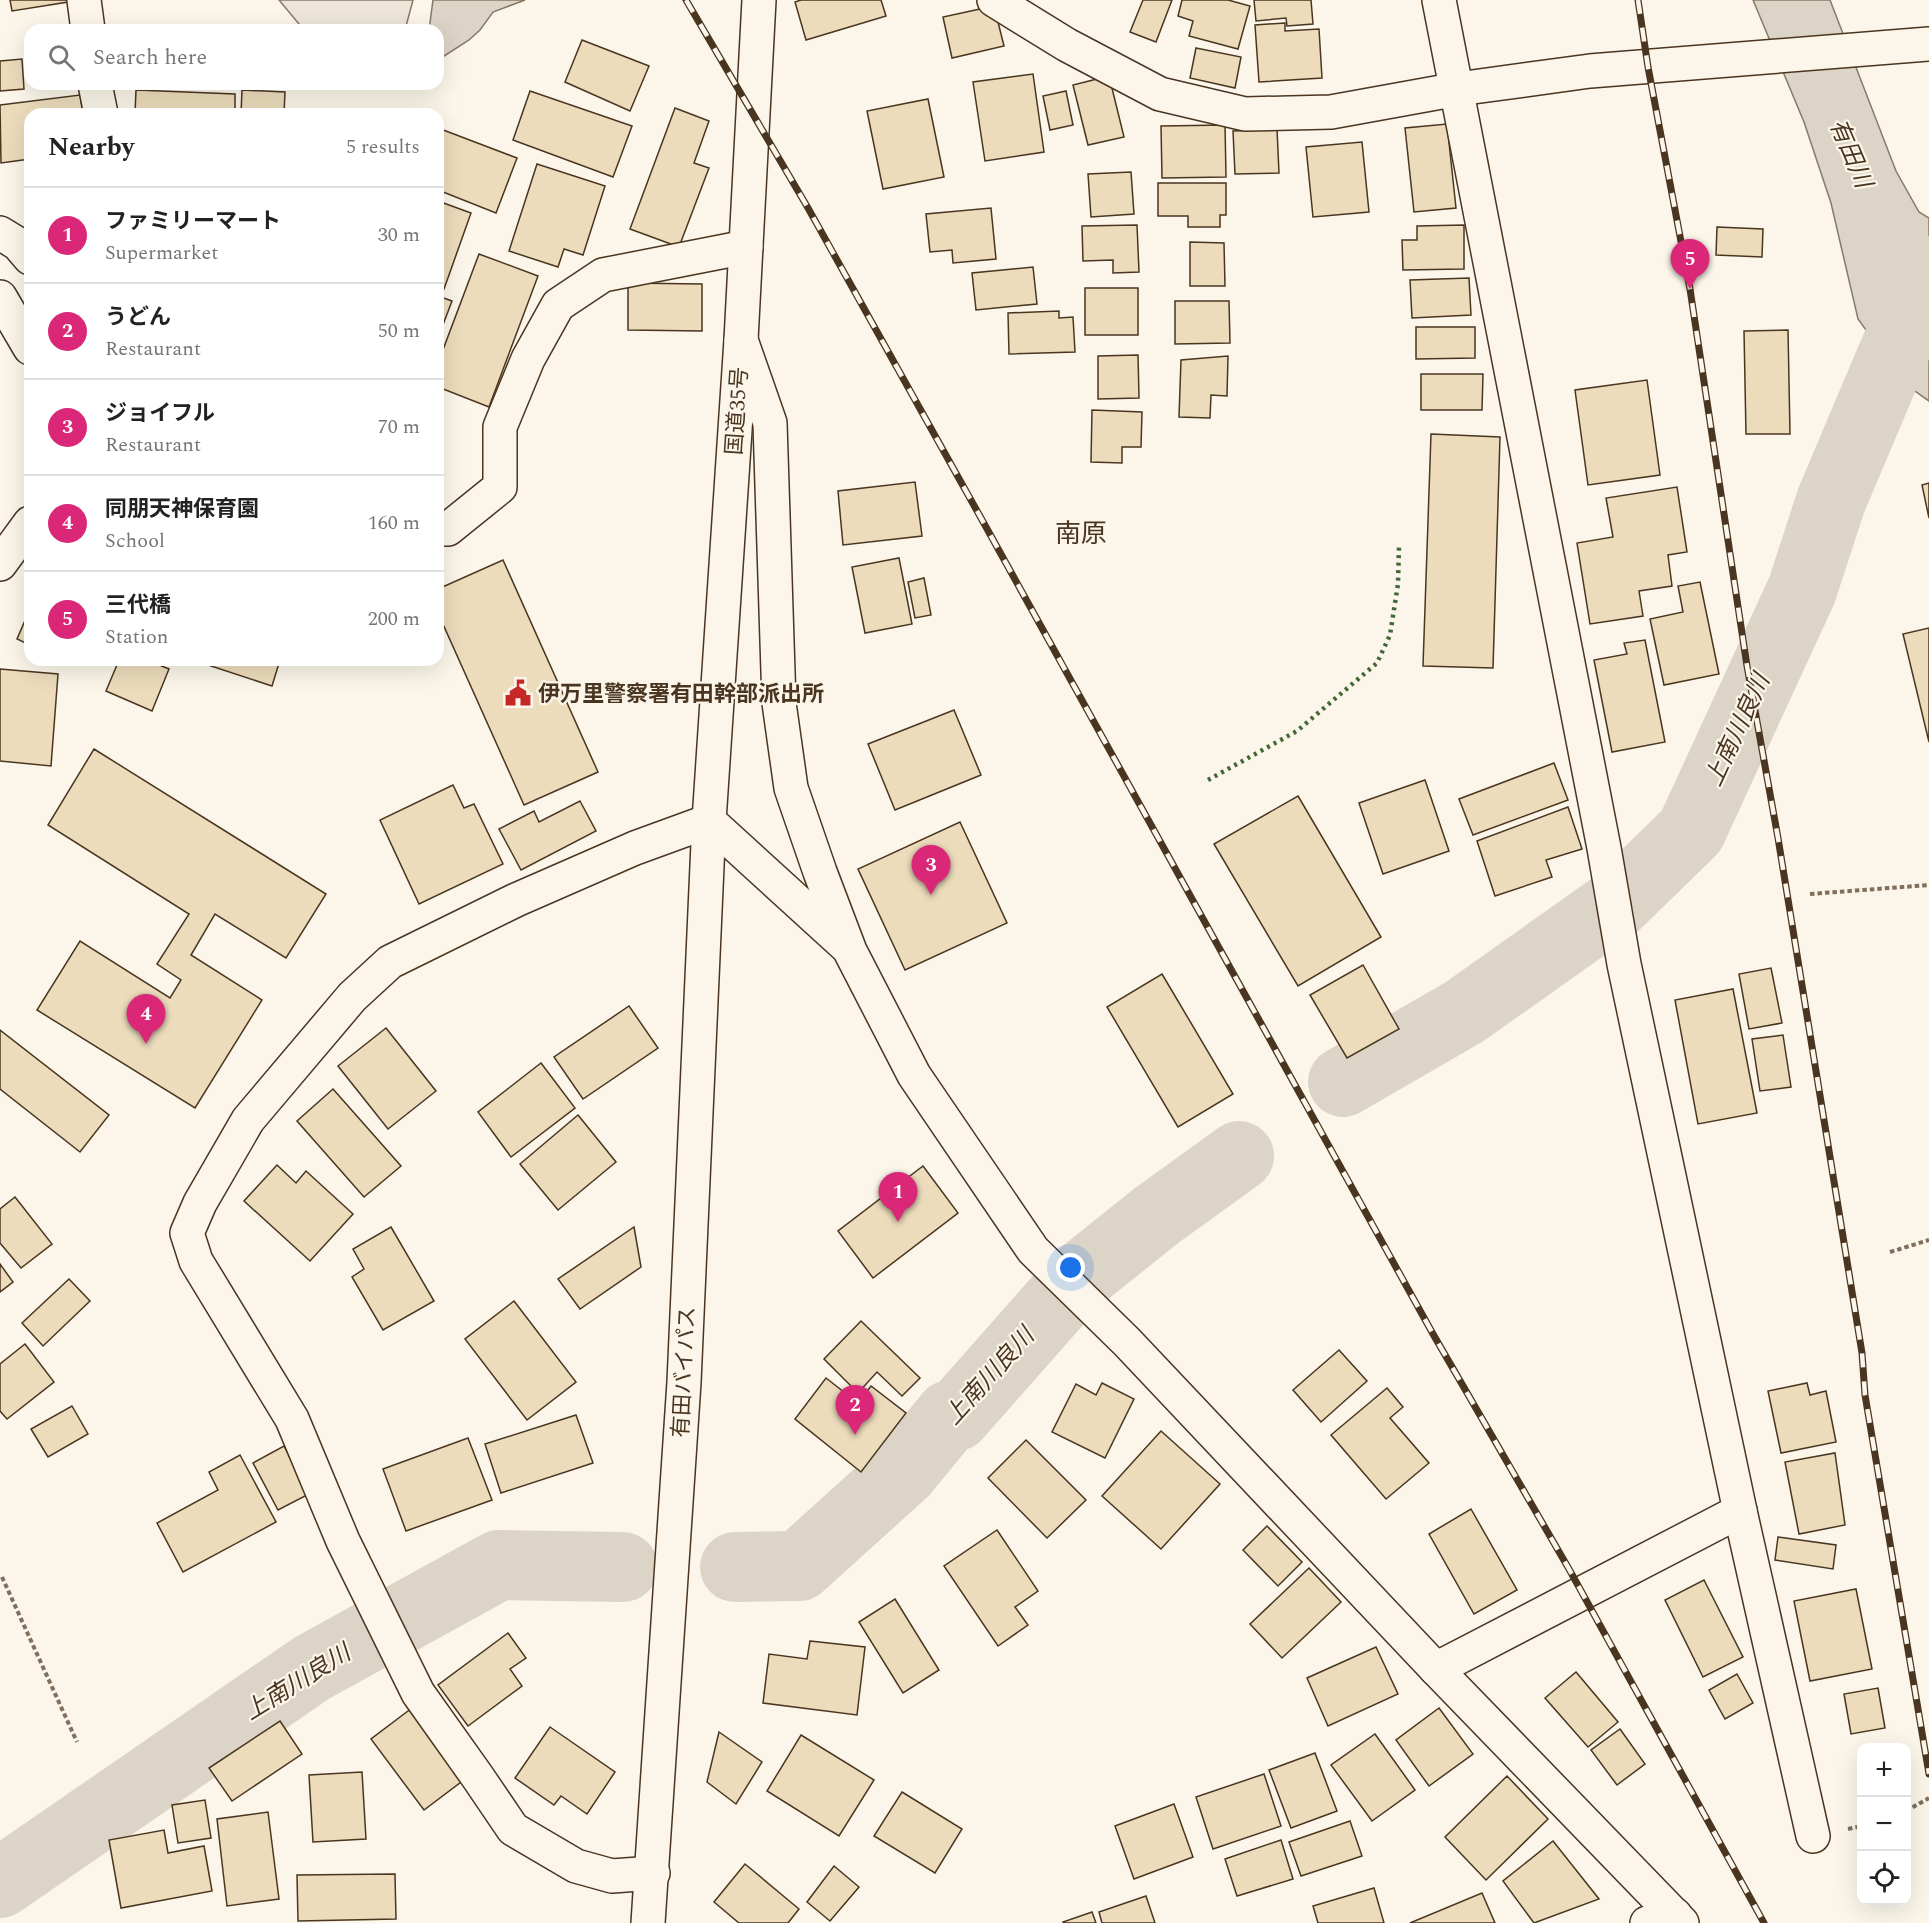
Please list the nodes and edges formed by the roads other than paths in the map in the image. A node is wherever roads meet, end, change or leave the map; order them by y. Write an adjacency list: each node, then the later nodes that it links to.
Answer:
1 (84, 0): 5 (main road)
2 (759, 0): 11 (main road, 国道35号)
3 (994, 0): 7 (main road)
4 (1439, 0): 7 (main road)
5 (87, 24)
6 (1921, 44): 7 (main road)
7 (1458, 89): 21 (main road)
8 (96, 90): 9 (main road)
9 (100, 108)
10 (0, 233): 12 (main road)
11 (746, 247): 15 (main road, 国道35号); 16 (main road)
12 (24, 251)
13 (0, 297): 14 (main road)
14 (24, 338)
15 (741, 340): 19 (main road, 国道35号); 20 (main road)
16 (444, 529)
17 (24, 531): 18 (main road)
18 (0, 564)
19 (709, 821): 20 (main road); 24 (main road, 有田バイパス); 24 (main road)
20 (850, 951): 22 (main road)
21 (1740, 1511): 22 (main road); 23 (main road)
22 (1436, 1669): 25 (main road)
23 (1813, 1836)
24 (652, 1873): 26 (main road, 有田バイパス)
25 (1668, 1920)
26 (648, 1923)

